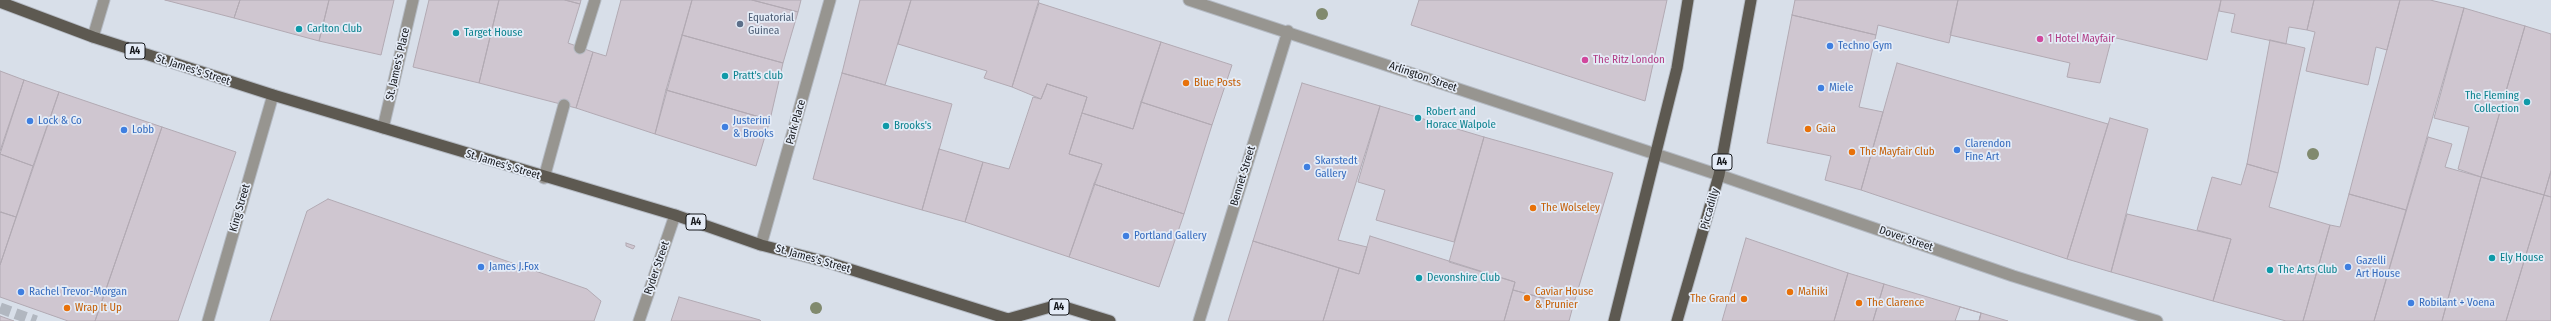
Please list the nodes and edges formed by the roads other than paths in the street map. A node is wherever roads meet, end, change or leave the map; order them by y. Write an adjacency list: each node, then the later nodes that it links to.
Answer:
1 (104, 0): 10 (street)
2 (413, 0): 14 (street, St. James's Place)
3 (595, 0): 11 (street)
4 (830, 0): 19 (street, Park Place)
5 (1189, 0): 9 (street, Arlington Street)
6 (1688, 0): 15 (main road)
7 (1751, 0): 16 (main road, Piccadilly / A4)
8 (0, 2): 10 (main road, St. James's Street / A4)
9 (1288, 31): 15 (street, Arlington Street); 24 (street, Bennet Street)
10 (93, 37): 12 (main road, St. James's Street / A4)
11 (580, 48)
12 (273, 95): 14 (main road, St. James's Street / A4); 21 (street, King Street)
13 (564, 105): 17 (street)
14 (383, 128): 17 (main road, St. James's Street / A4)
15 (1656, 155): 16 (street, Dover Street); 25 (main road)
16 (1719, 175): 26 (main road, Piccadilly / A4); 27 (street, Dover Street)
17 (544, 178): 18 (main road, St. James's Street / A4)
18 (675, 215): 19 (main road, St. James's Street / A4); 22 (street, Ryder Street)
19 (761, 245): 20 (main road, St. James's Street / A4)
20 (1009, 320): 23 (main road, St. James's Street / A4)
21 (208, 321)
22 (639, 321)
23 (1110, 321)
24 (1199, 321)
25 (1614, 321)
26 (1677, 321)
27 (2158, 321)

